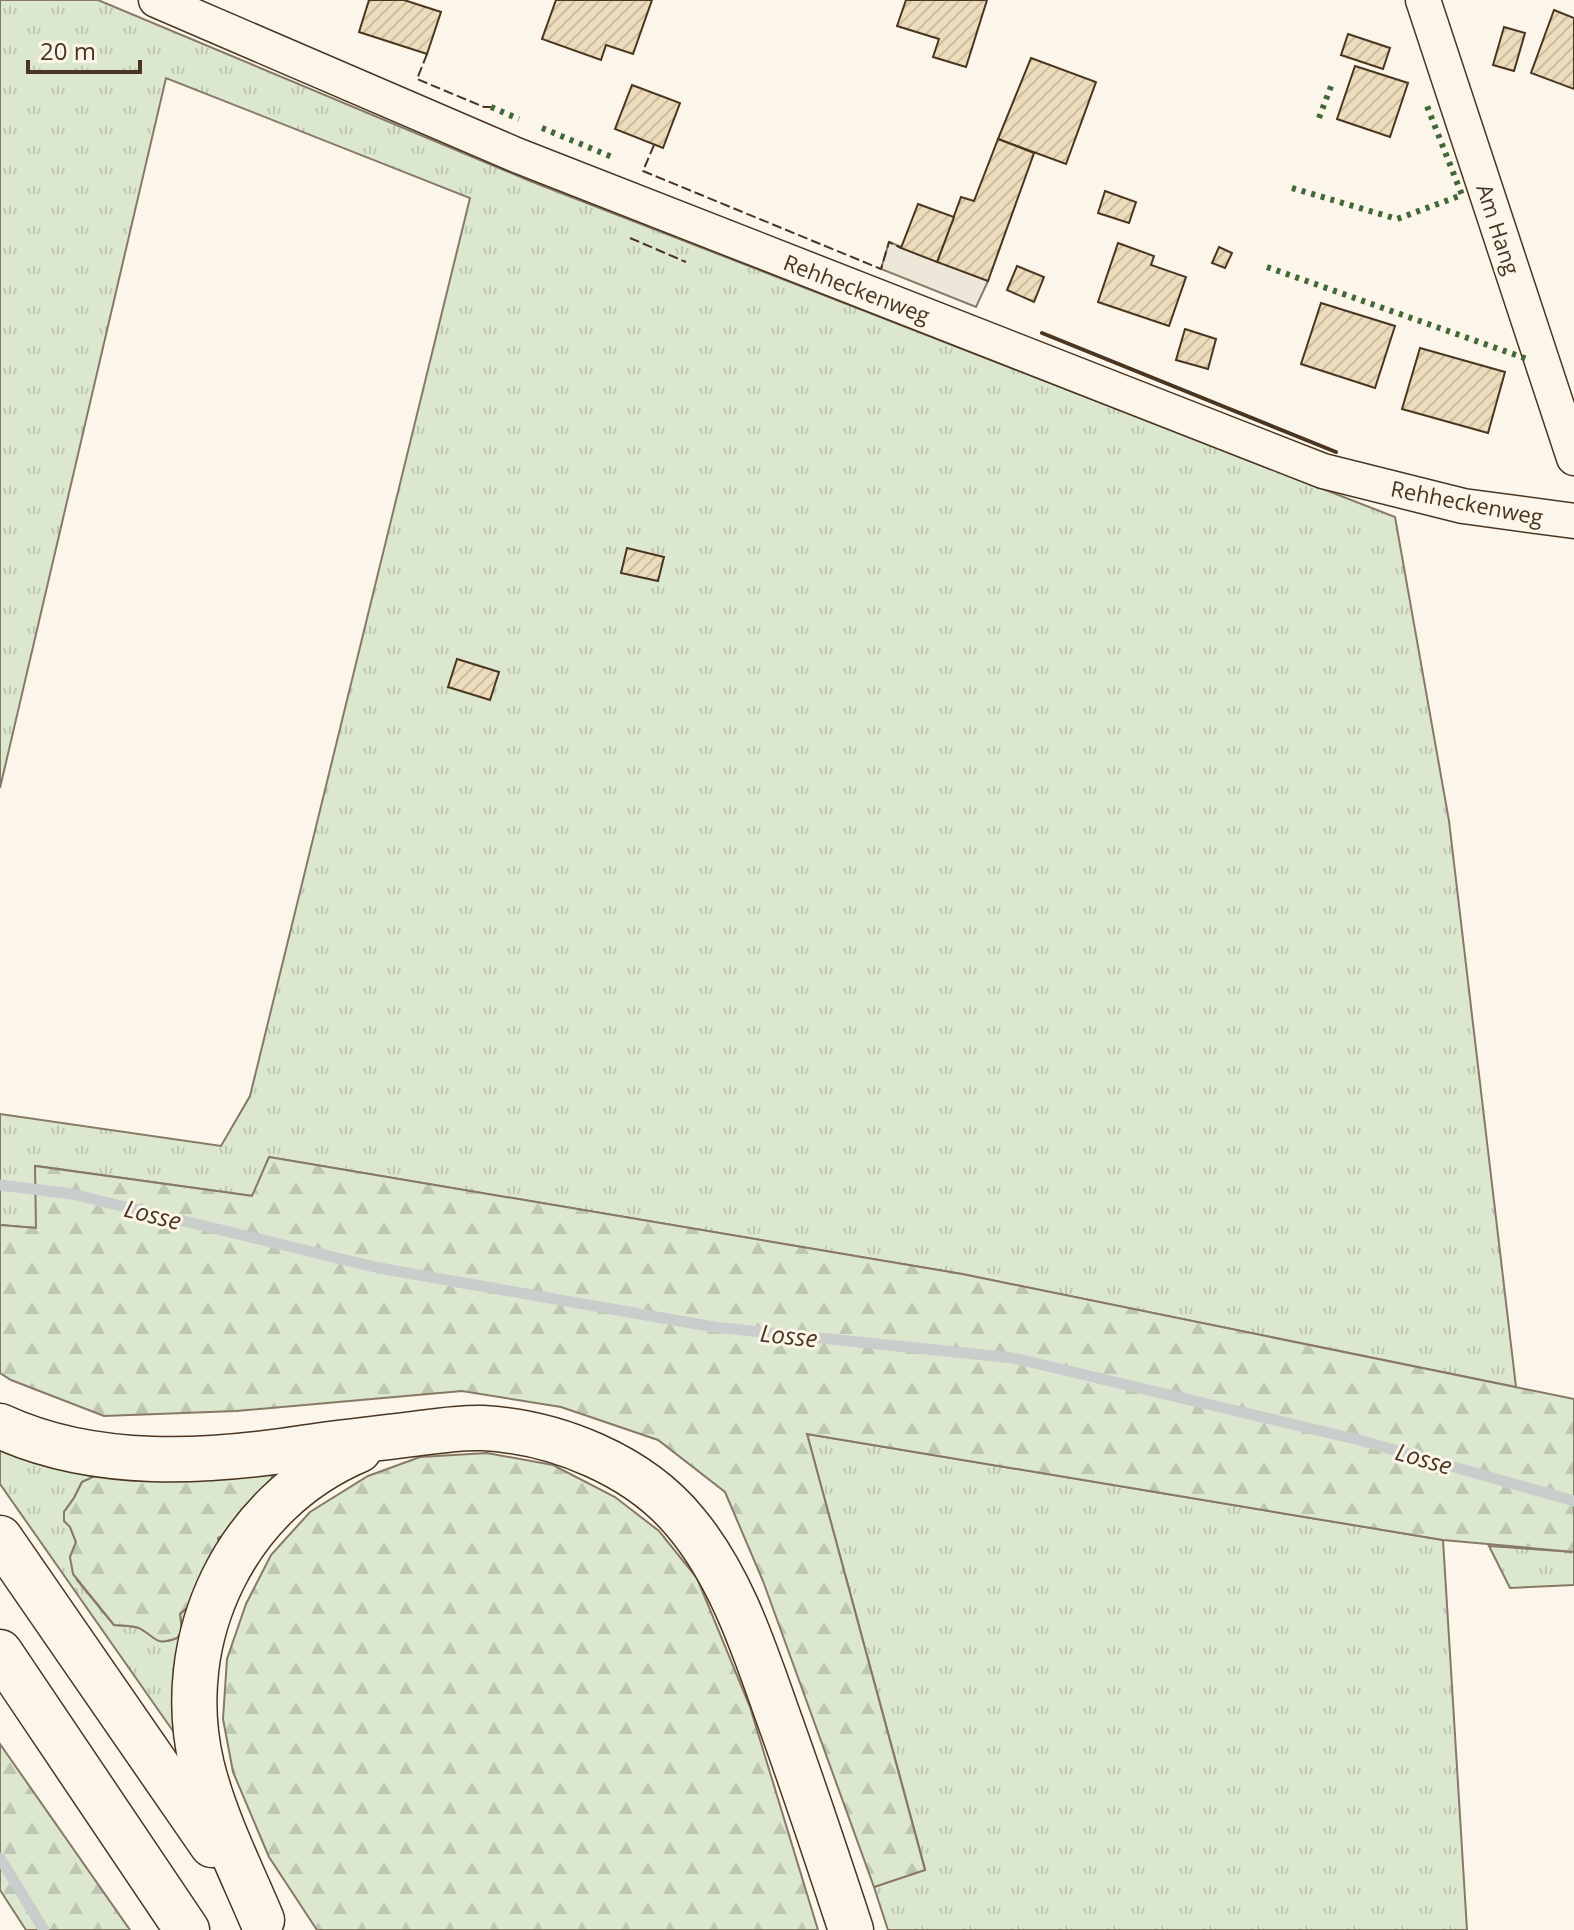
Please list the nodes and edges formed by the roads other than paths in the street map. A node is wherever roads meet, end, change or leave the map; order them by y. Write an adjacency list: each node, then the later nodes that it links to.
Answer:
1 (156, 0): 4 (street, Rehheckenweg)
2 (1423, 0): 3 (street, Am Hang)
3 (1574, 458)
4 (1574, 521)
5 (0, 1426): 6 (highway)
6 (409, 1434): 9 (highway); 11 (highway)
7 (0, 1538): 9 (highway)
8 (0, 1652): 10 (highway)
9 (265, 1925)
10 (187, 1930)
11 (851, 1930)

